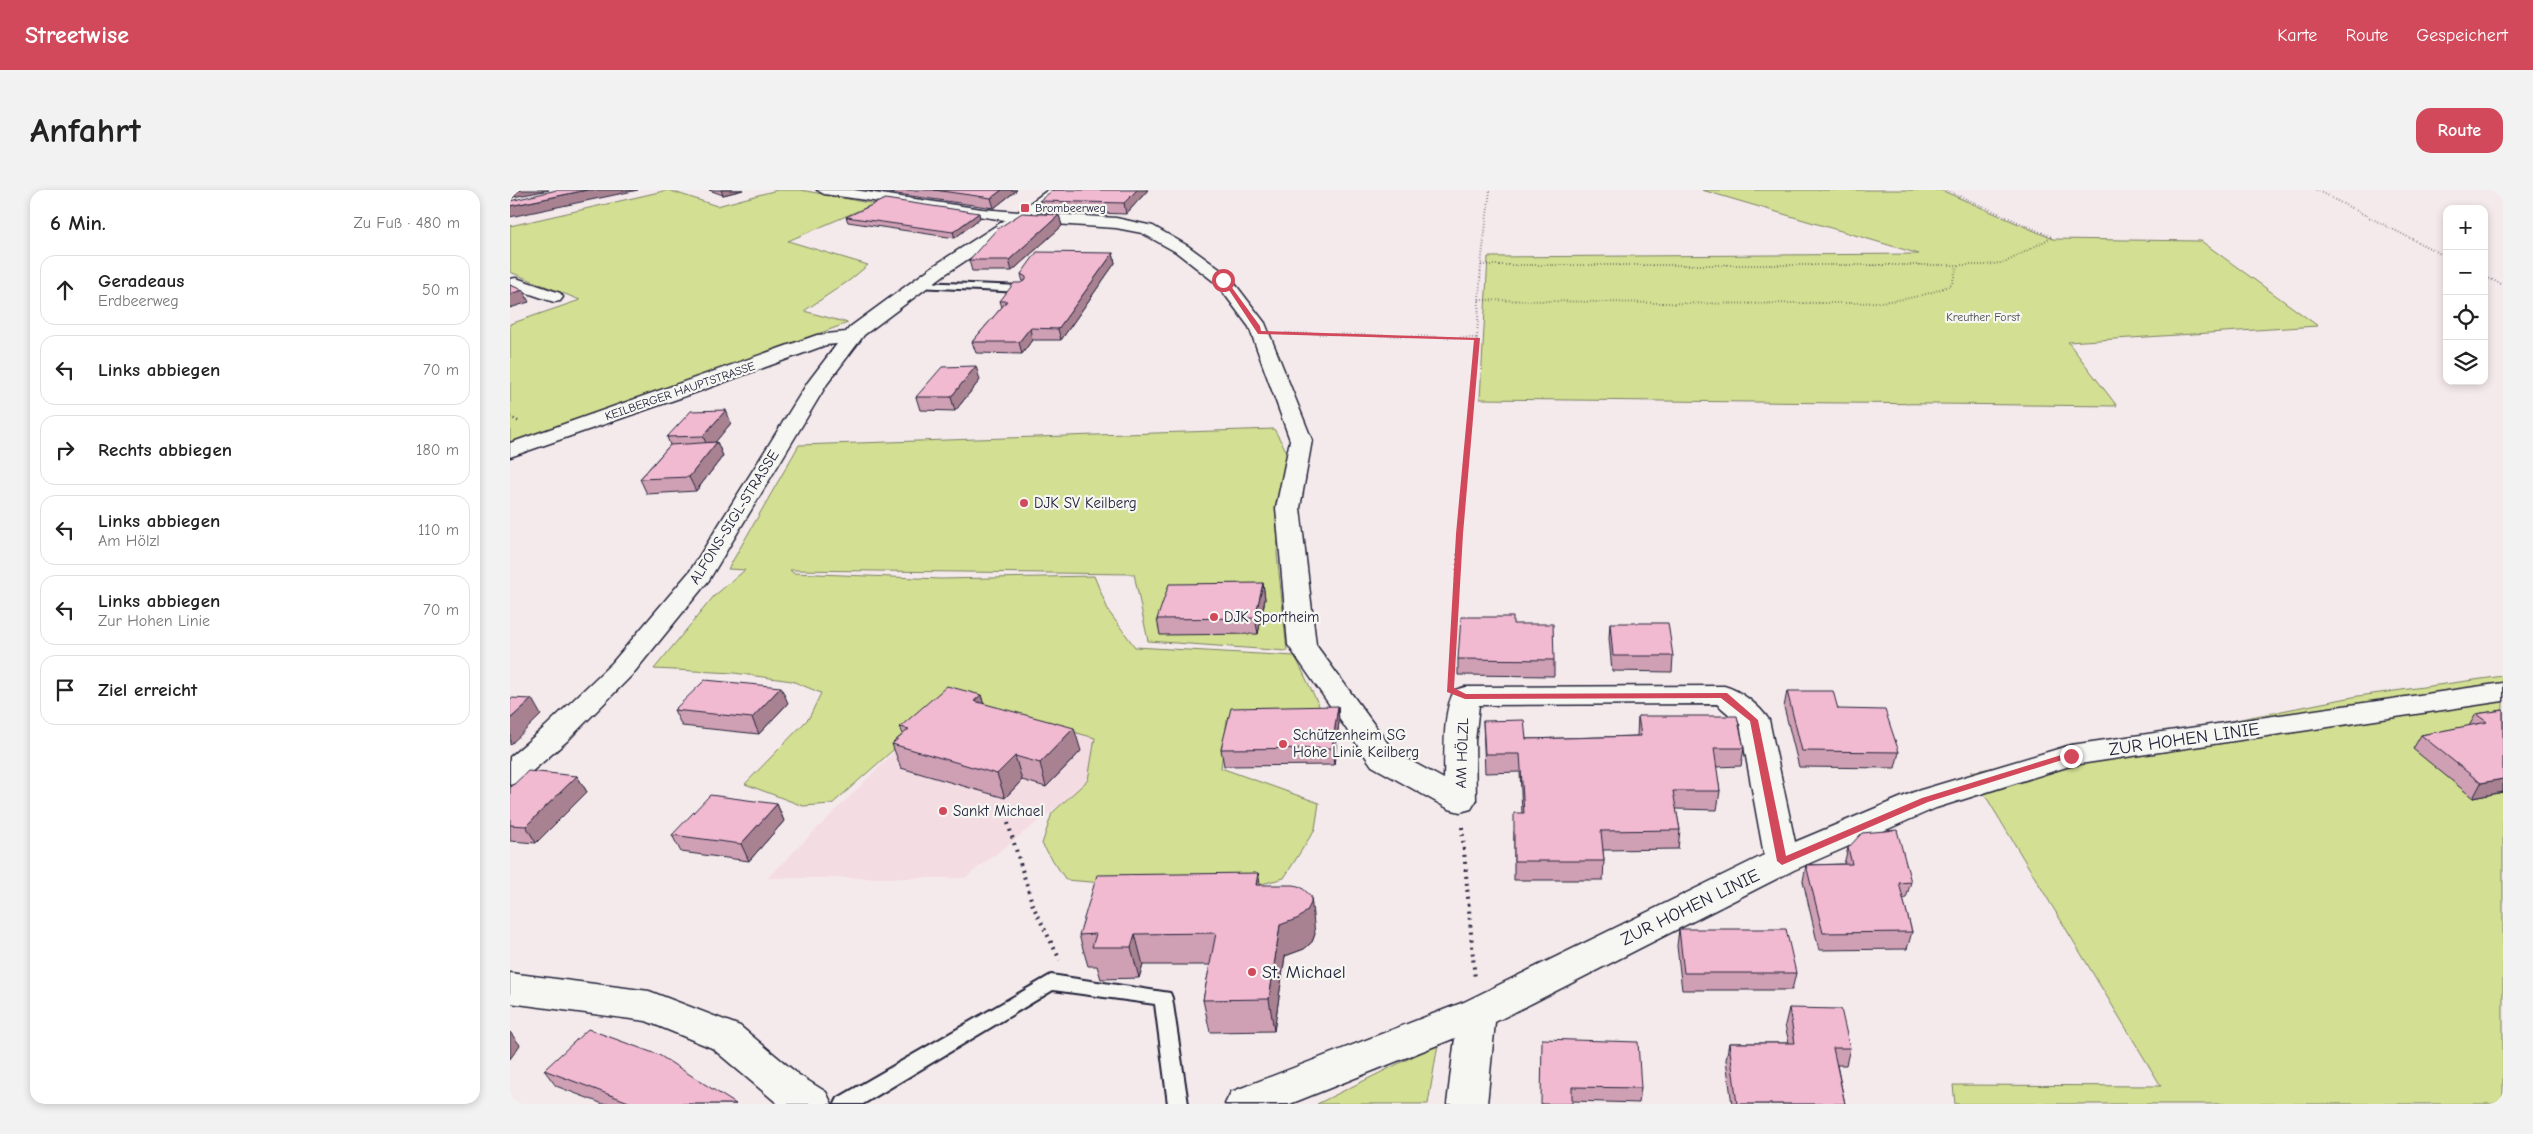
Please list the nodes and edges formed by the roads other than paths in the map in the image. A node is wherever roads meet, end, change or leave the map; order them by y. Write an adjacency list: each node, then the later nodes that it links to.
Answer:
1 (514, 190): 4 (lane)
2 (824, 190): 7 (street)
3 (1058, 190): 7 (street)
4 (510, 196)
5 (528, 201): 6 (street)
6 (510, 204)
7 (1022, 216): 9 (street); 16 (street, AM HÖLZL)
8 (513, 284): 11 (street)
9 (919, 286): 10 (lane); 12 (street)
10 (1023, 288)
11 (554, 297)
12 (853, 335): 13 (street, KEILBERGER HAUPTSTRASSE); 15 (street, ALFONS-SIGL-STRASSE)
13 (510, 450)
14 (2503, 692): 16 (street, ZUR HOHEN LINIE)
15 (510, 774)
16 (1782, 861): 18 (street, ZUR HOHEN LINIE)
17 (510, 988): 19 (street)
18 (1477, 1013): 22 (street, ZUR HOHEN LINIE); 23 (street)
19 (812, 1104)
20 (846, 1104): 21 (lane)
21 (1178, 1104)
22 (1245, 1104)
23 (1467, 1104)

